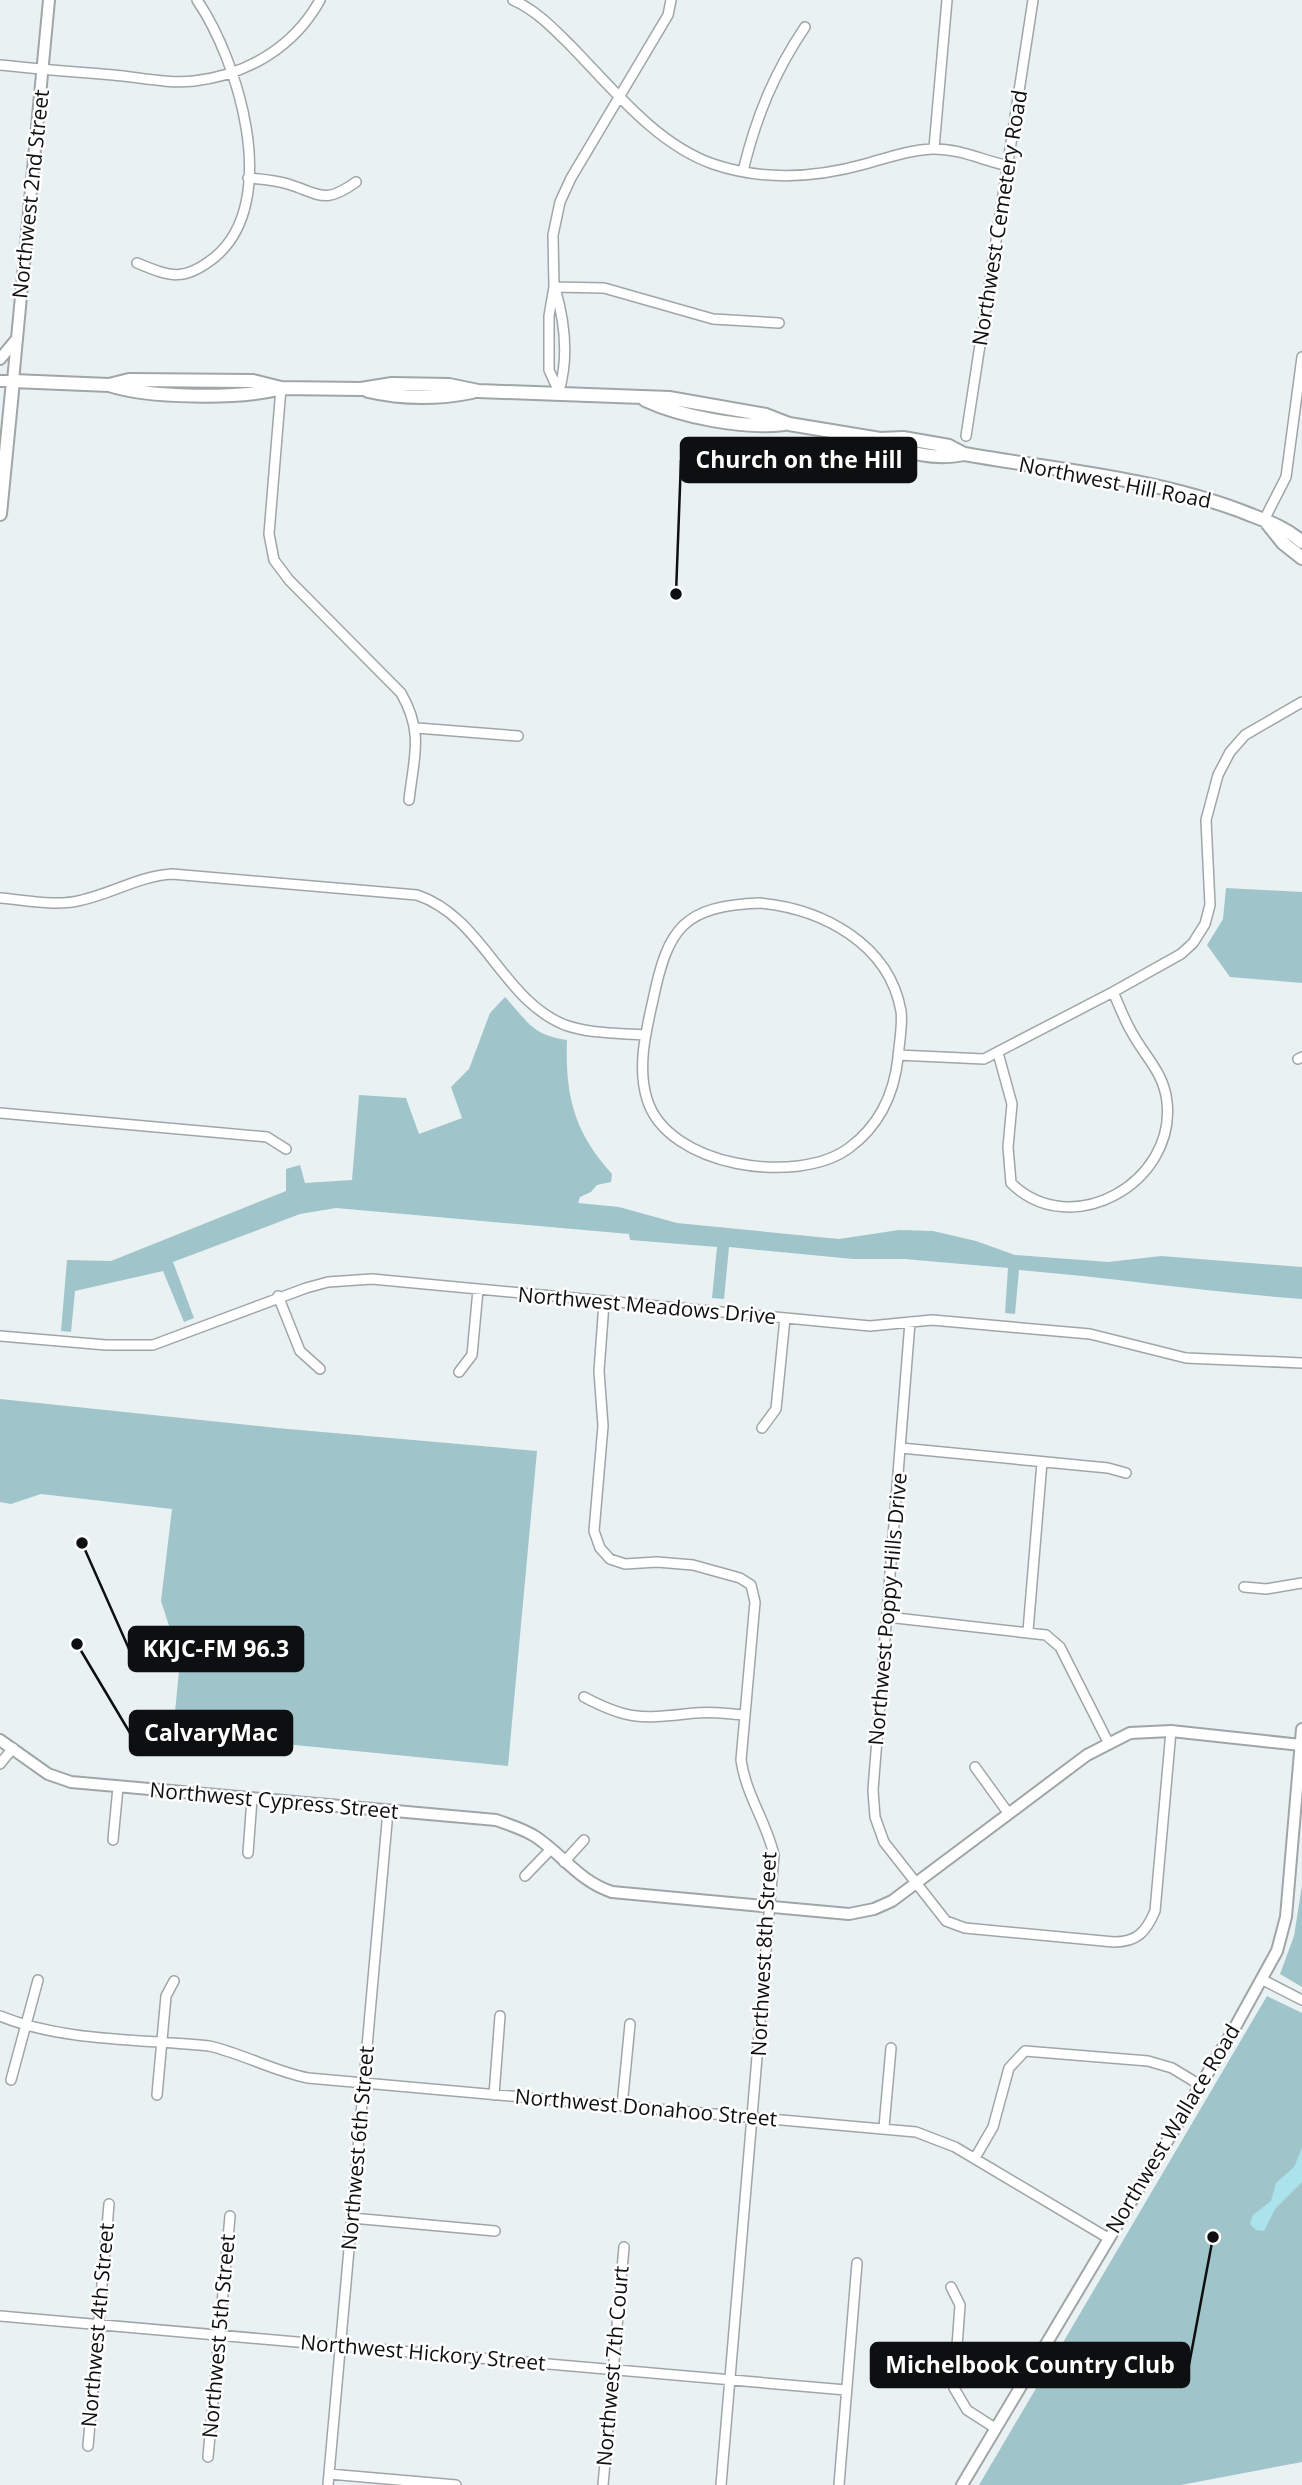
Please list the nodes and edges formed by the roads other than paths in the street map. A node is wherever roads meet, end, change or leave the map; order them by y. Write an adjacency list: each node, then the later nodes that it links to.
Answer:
1 (49, 0): 10 (street, Northwest 2nd Street)
2 (197, 0): 11 (street)
3 (320, 0): 11 (street)
4 (671, 0): 12 (street)
5 (947, 0): 13 (street)
6 (1033, 0): 14 (street, Northwest Cemetery Road)
7 (518, 1): 12 (street)
8 (805, 27): 15 (street)
9 (0, 65): 10 (street)
10 (42, 69): 11 (street); 21 (street, Northwest 2nd Street)
11 (233, 73): 16 (street)
12 (621, 96): 15 (street); 19 (street)
13 (934, 148): 14 (street); 15 (street)
14 (1009, 166): 27 (street, Northwest Cemetery Road)
15 (743, 171)
16 (248, 178): 17 (street); 18 (street)
17 (356, 182)
18 (137, 263)
19 (554, 286): 20 (street); 26 (street); 26 (street)
20 (779, 323)
21 (17, 338): 23 (street); 24 (street, Northwest 2nd Street)
22 (1302, 357): 29 (street)
23 (0, 359)
24 (7, 381): 25 (main road, Northwest Hill Road); 28 (main road, Northwest 2nd Street)
25 (281, 388): 26 (main road, Northwest Hill Road); 33 (street)
26 (559, 392): 29 (main road, Northwest Hill Road)
27 (967, 436)
28 (0, 514)
29 (1264, 520): 30 (main road, Northwest Hill Road); 31 (main road, Northwest Hill Road)
30 (1302, 542)
31 (1302, 558)
32 (1302, 702): 37 (street)
33 (416, 728): 34 (street); 35 (street)
34 (518, 736)
35 (409, 800)
36 (0, 898): 38 (street)
37 (1113, 992): 39 (street); 39 (street)
38 (645, 1035): 40 (street); 40 (street)
39 (998, 1053): 40 (street)
40 (898, 1055)
41 (0, 1113): 42 (street)
42 (286, 1149)
43 (478, 1290): 44 (street, Northwest Meadows Drive); 45 (street, Northwest Meadows Drive); 51 (street)
44 (278, 1297): 48 (street, Northwest Meadows Drive); 50 (street)
45 (604, 1303): 46 (street, Northwest Meadows Drive); 61 (street, Northwest 8th Street)
46 (785, 1318): 47 (street, Northwest Meadows Drive); 52 (street)
47 (910, 1322): 49 (street, Northwest Meadows Drive); 53 (street, Northwest Poppy Hills Drive)
48 (0, 1336)
49 (1302, 1363)
50 (320, 1368)
51 (459, 1372)
52 (762, 1428)
53 (901, 1448): 54 (street); 58 (street, Northwest Poppy Hills Drive)
54 (1042, 1462): 55 (street); 59 (street)
55 (1126, 1473)
56 (1302, 1583): 57 (street)
57 (1244, 1587)
58 (887, 1617): 59 (street); 80 (street, Northwest Poppy Hills Drive)
59 (1028, 1631): 65 (street)
60 (584, 1697): 61 (street)
61 (744, 1715): 81 (street, Northwest 8th Street)
62 (1302, 1729): 66 (street, Northwest Wallace Road)
63 (1171, 1731): 65 (street, Northwest Cypress Street); 66 (street, Northwest Cypress Street); 80 (street, Northwest Poppy Hills Drive)
64 (0, 1740): 67 (street, Northwest Cypress Street)
65 (1108, 1742): 73 (street, Northwest Cypress Street)
66 (1301, 1745): 83 (street, Northwest Wallace Road)
67 (13, 1748): 68 (street); 70 (street, Northwest Cypress Street)
68 (0, 1764)
69 (975, 1767): 73 (street)
70 (118, 1787): 71 (street, Northwest Cypress Street); 74 (street)
71 (252, 1799): 72 (street, Northwest Cypress Street); 77 (street)
72 (388, 1811): 76 (street, Northwest Cypress Street); 93 (street, Northwest 6th Street)
73 (1009, 1814): 80 (street, Northwest Cypress Street)
74 (113, 1840)
75 (584, 1840): 78 (street)
76 (551, 1849): 78 (street, Northwest Cypress Street); 79 (street)
77 (248, 1853)
78 (564, 1862): 81 (street, Northwest Cypress Street)
79 (525, 1876)
80 (916, 1884): 81 (street, Northwest Cypress Street)
81 (771, 1908): 98 (street, Northwest 8th Street)
82 (38, 1980): 89 (street)
83 (1263, 1980): 85 (street); 94 (street, Northwest Wallace Road)
84 (174, 1981): 90 (street)
85 (1302, 2000)
86 (0, 2016): 89 (street, Northwest Donahoo Street)
87 (500, 2016): 96 (street)
88 (630, 2024): 97 (street)
89 (25, 2026): 90 (street, Northwest Donahoo Street); 92 (street)
90 (162, 2041): 93 (street, Northwest Donahoo Street); 95 (street)
91 (891, 2048): 99 (street)
92 (11, 2080)
93 (364, 2082): 96 (street, Northwest Donahoo Street); 103 (street, Northwest 6th Street)
94 (1200, 2085): 100 (street); 105 (street, Northwest Wallace Road)
95 (157, 2095)
96 (494, 2095): 97 (street, Northwest Donahoo Street)
97 (622, 2106): 98 (street, Northwest Donahoo Street)
98 (753, 2118): 99 (street, Northwest Donahoo Street); 114 (street, Northwest 8th Street)
99 (884, 2127): 100 (street, Northwest Donahoo Street)
100 (975, 2158): 105 (street, Northwest Donahoo Street)
101 (109, 2204): 110 (street, Northwest 4th Street)
102 (230, 2216): 111 (street, Northwest 5th Street)
103 (352, 2218): 104 (street); 112 (street, Northwest 6th Street)
104 (495, 2231)
105 (1108, 2238): 116 (street, Northwest Wallace Road)
106 (624, 2247): 113 (street, Northwest 7th Court)
107 (857, 2263): 115 (street)
108 (951, 2287): 116 (street)
109 (0, 2316): 110 (street, Northwest Hickory Street)
110 (98, 2325): 111 (street, Northwest Hickory Street); 117 (street, Northwest 4th Street)
111 (218, 2335): 112 (street, Northwest Hickory Street); 118 (street, Northwest 5th Street)
112 (340, 2346): 113 (street, Northwest Hickory Street); 119 (street, Northwest 6th Street)
113 (613, 2370): 114 (street, Northwest Hickory Street); 122 (street, Northwest 7th Court)
114 (730, 2380): 115 (street, Northwest Hickory Street); 123 (street, Northwest 8th Street)
115 (846, 2390): 124 (street)
116 (995, 2428): 125 (street, Northwest Wallace Road)
117 (88, 2446)
118 (208, 2457)
119 (329, 2474): 120 (street, Northwest 6th Street); 121 (street)
120 (328, 2485)
121 (456, 2485)
122 (603, 2485)
123 (721, 2485)
124 (839, 2485)
125 (962, 2485)

